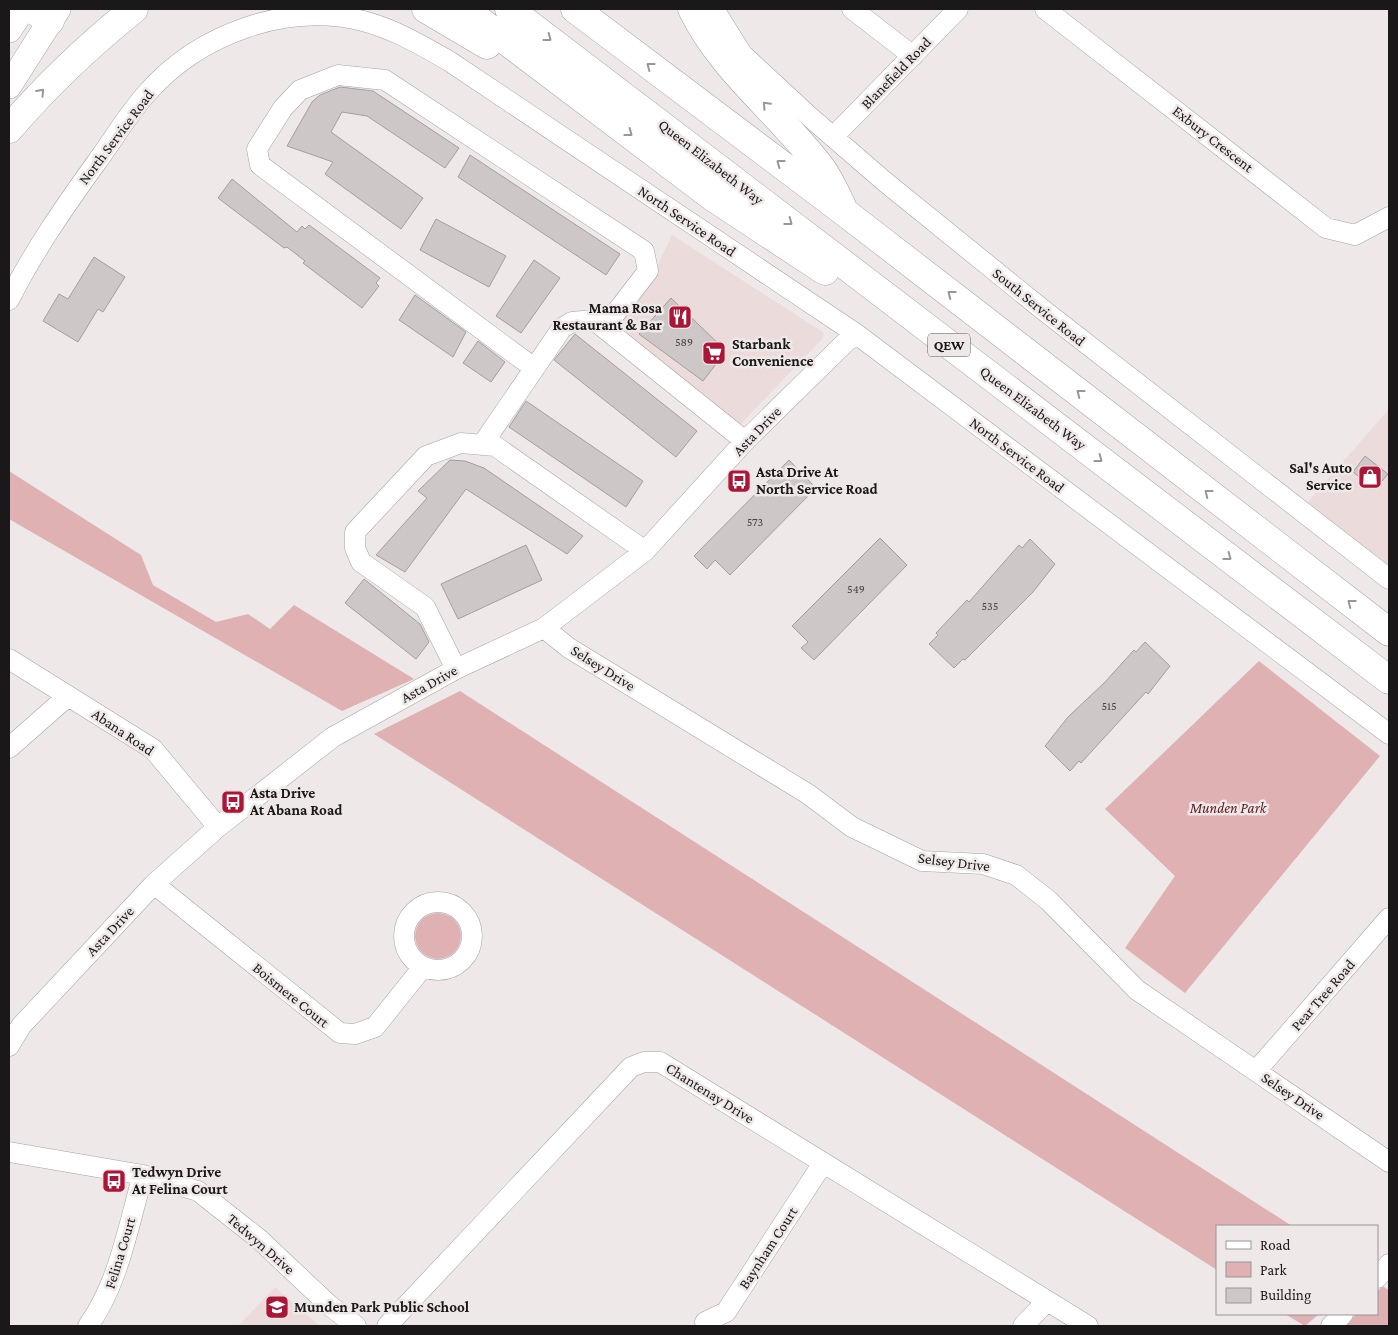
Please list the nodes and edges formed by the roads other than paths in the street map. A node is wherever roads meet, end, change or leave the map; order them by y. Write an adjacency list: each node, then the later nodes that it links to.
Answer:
1 (23, 9): 13 (main road)
2 (134, 9): 17 (highway, one-way to 2)
3 (426, 9): 16 (highway)
4 (464, 9): 16 (highway)
5 (509, 9): 25 (highway, Queen Elizabeth Way / QEW, one-way to 25)
6 (575, 9): 19 (highway, QEW, one-way to 6)
7 (692, 9): 19 (highway, one-way to 7)
8 (714, 9): 18 (street, South Service Road)
9 (852, 9): 14 (street)
10 (958, 9): 14 (street, Blanefield Road)
11 (1045, 9): 20 (street, Exbury Crescent)
12 (47, 13): 15 (main road)
13 (9, 30)
14 (913, 56): 18 (street, Blanefield Road)
15 (9, 86)
16 (594, 107): 25 (highway, one-way to 25)
17 (9, 129)
18 (833, 137): 29 (street, South Service Road)
19 (847, 214): 31 (highway, QEW, one-way to 19)
20 (1389, 217)
21 (9, 300): 23 (street, North Service Road)
22 (604, 328): 24 (street); 24 (street); 26 (street)
23 (855, 332): 26 (street, Asta Drive); 36 (street, North Service Road)
24 (534, 368): 27 (street)
25 (999, 382): 34 (highway, Queen Elizabeth Way / QEW, one-way to 34)
26 (746, 441): 28 (street, Asta Drive)
27 (482, 445): 28 (street); 33 (street)
28 (645, 551): 30 (street, Asta Drive)
29 (1387, 573)
30 (544, 628): 33 (street, Asta Drive); 43 (street, Selsey Drive)
31 (1389, 632)
32 (9, 659): 35 (street, Abana Road)
33 (456, 669): 38 (street, Asta Drive)
34 (1389, 680)
35 (68, 696): 37 (street); 38 (street, Abana Road)
36 (1389, 734)
37 (9, 748)
38 (218, 827): 39 (street, Asta Drive)
39 (154, 884): 41 (street, Boismere Court); 42 (street, Asta Drive)
40 (1389, 918): 43 (street, Pear Tree Road)
41 (423, 967)
42 (9, 1046)
43 (1256, 1072): 45 (street, Selsey Drive)
44 (9, 1152): 47 (street, Tedwyn Drive)
45 (1389, 1162)
46 (823, 1163): 50 (street, Chantenay Drive); 52 (street, Baynham Court); 55 (street, Chantenay Drive)
47 (143, 1176): 53 (street, Felina Court); 54 (street, Tedwyn Drive)
48 (1389, 1264): 49 (street)
49 (1378, 1277)
50 (1046, 1302): 56 (street); 57 (street, Chantenay Drive)
51 (1342, 1315): 58 (street)
52 (705, 1322)
53 (88, 1326)
54 (356, 1326)
55 (387, 1326)
56 (1023, 1326)
57 (1088, 1326)
58 (1331, 1326)

